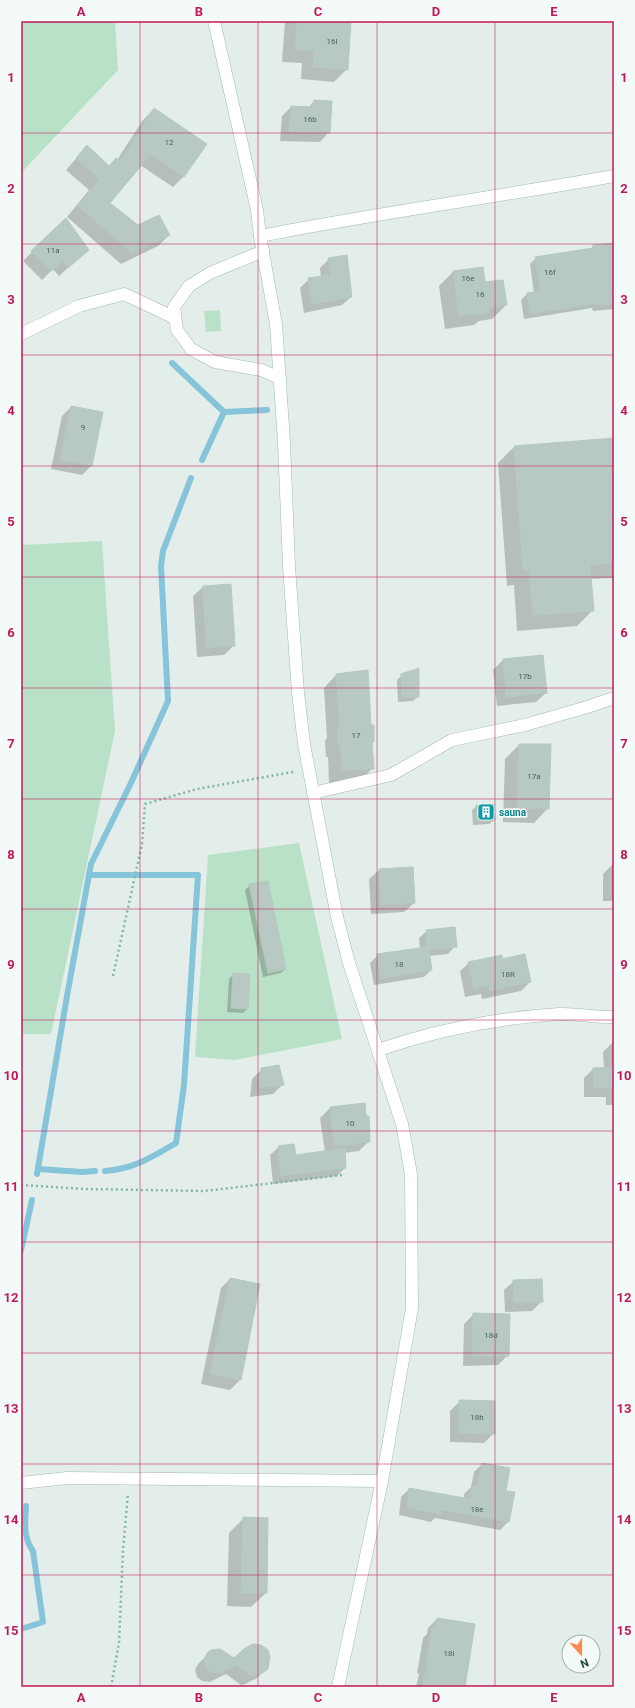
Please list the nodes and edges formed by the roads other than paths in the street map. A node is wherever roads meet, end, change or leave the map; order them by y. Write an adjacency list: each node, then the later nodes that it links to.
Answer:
1 (214, 21): 3 (street)
2 (614, 176): 3 (street)
3 (260, 236): 4 (street)
4 (262, 251): 5 (street); 7 (street)
5 (175, 318): 6 (street); 7 (street)
6 (21, 334)
7 (280, 378): 9 (street)
8 (614, 698): 9 (street)
9 (313, 793): 11 (street)
10 (614, 1017): 11 (street)
11 (378, 1050): 12 (street)
12 (382, 1482): 13 (street); 14 (street)
13 (21, 1483)
14 (338, 1687)

